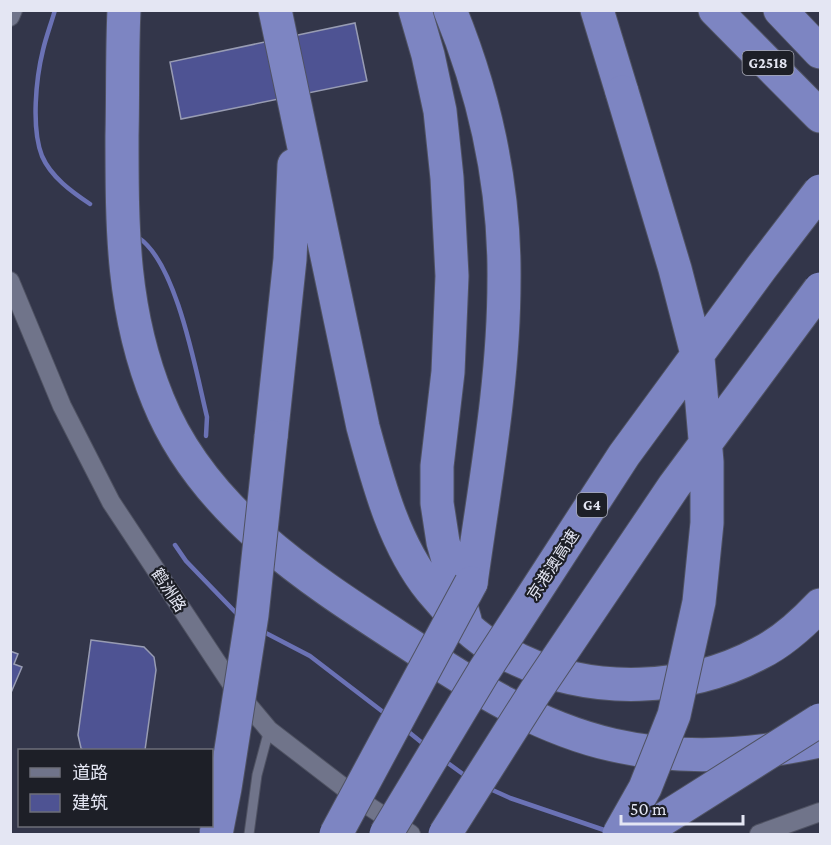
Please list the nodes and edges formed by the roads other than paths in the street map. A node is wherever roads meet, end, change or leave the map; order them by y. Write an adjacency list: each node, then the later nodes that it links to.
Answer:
1 (13, 10): 9 (street)
2 (124, 10): 20 (highway)
3 (275, 10): 11 (highway)
4 (415, 10): 17 (highway)
5 (450, 10): 24 (highway, bridge)
6 (597, 10): 28 (highway, bridge)
7 (715, 10): 12 (highway, G2518)
8 (780, 10): 10 (highway, G2518)
9 (10, 17)
10 (820, 52)
11 (293, 100): 17 (highway); 22 (highway, bridge)
12 (820, 116)
13 (820, 191): 25 (highway, 京港澳高速 / G4, bridge)
14 (10, 281): 19 (street, 鹤洲路)
15 (820, 289): 27 (highway, bridge)
16 (820, 605): 17 (highway)
17 (468, 628)
18 (820, 720): 29 (highway, bridge)
19 (269, 730): 23 (lane); 26 (street, 鹤洲路)
20 (820, 741)
21 (820, 812): 30 (street)
22 (216, 834)
23 (249, 834)
24 (336, 834)
25 (386, 834)
26 (411, 834)
27 (445, 834)
28 (619, 834)
29 (640, 834)
30 (759, 834)

